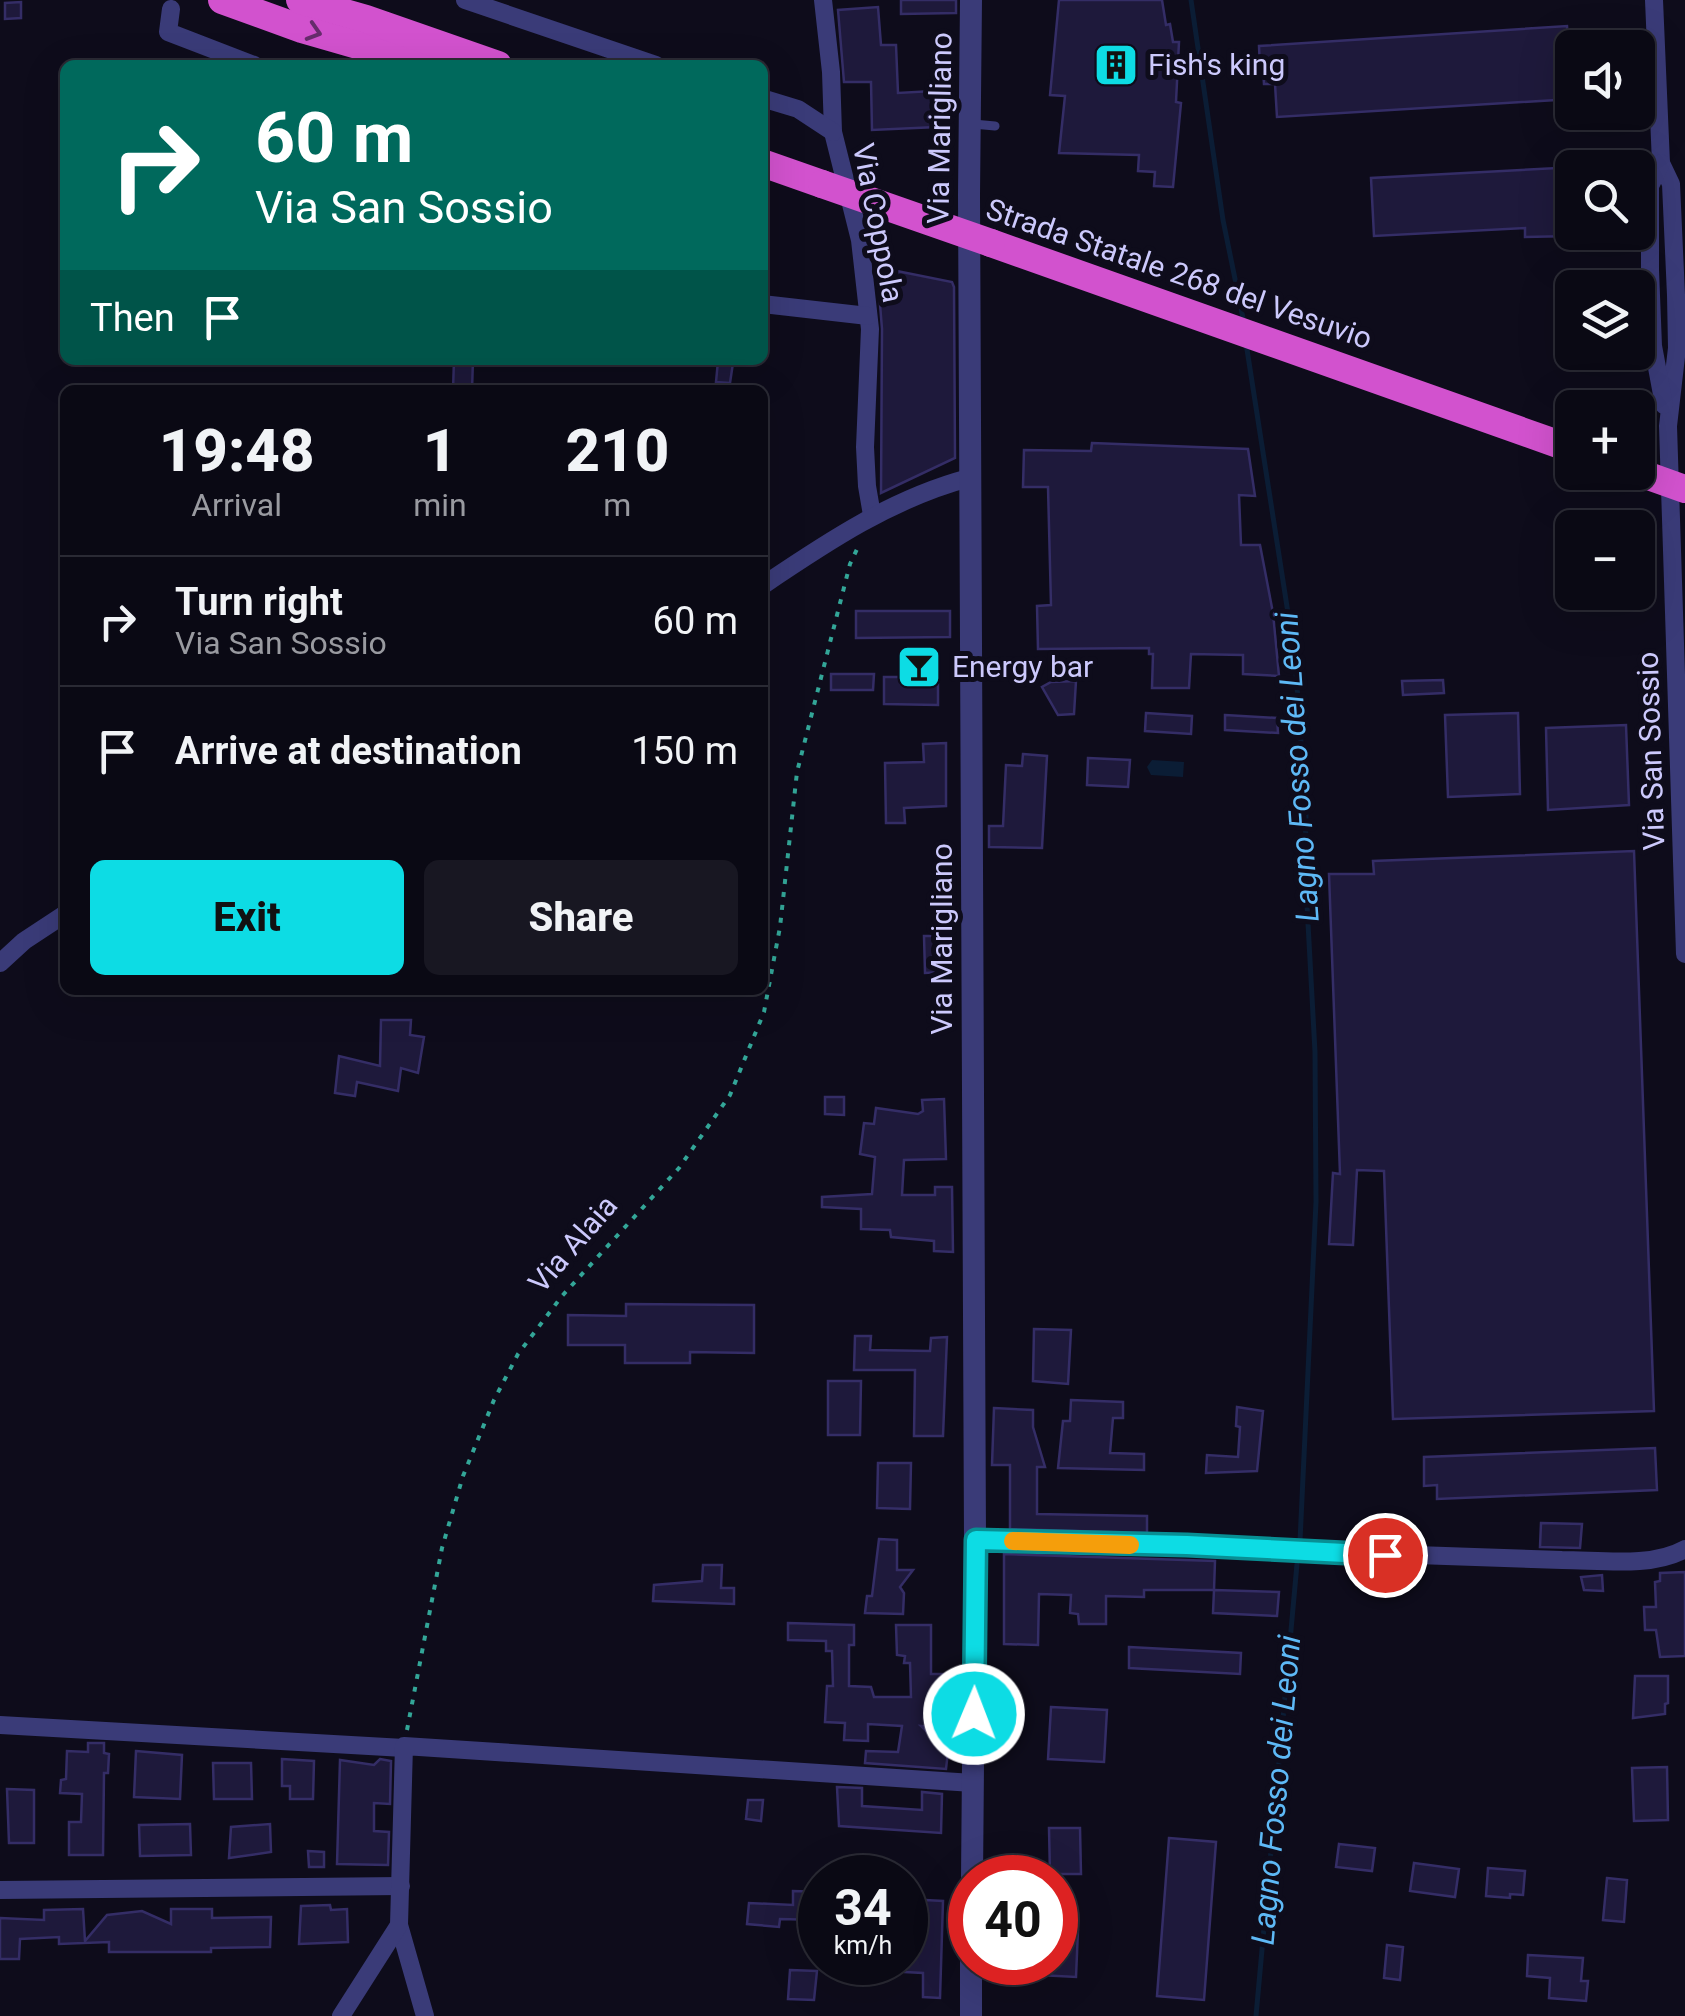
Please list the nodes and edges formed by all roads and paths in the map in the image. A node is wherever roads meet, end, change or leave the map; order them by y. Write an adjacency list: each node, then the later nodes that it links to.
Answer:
1 (222, 0): 9 (highway, one-way to 9)
2 (300, 0): 10 (highway)
3 (465, 0): 11 (street)
4 (822, 0): 15 (street, Via Coppola)
5 (971, 0): 13 (street, Via Marigliano)
6 (1654, 0): 27 (street, Via San Sossio)
7 (171, 9): 8 (street)
8 (241, 60)
9 (410, 60)
10 (484, 60)
11 (641, 60)
12 (768, 100): 15 (street)
13 (970, 124): 14 (lane); 20 (street, Via Marigliano)
14 (995, 126)
15 (833, 132): 18 (street, Via Coppola)
16 (768, 165): 19 (highway, Strada Statale 268 del Vesuvio, bridge)
17 (768, 305): 18 (street)
18 (868, 316): 23 (street, Via Coppola)
19 (1555, 443)
20 (969, 478): 23 (street); 31 (street, Via Marigliano)
21 (1655, 479): 22 (highway, bridge)
22 (1685, 489)
23 (872, 516): 25 (street)
24 (858, 548): 29 (path, Via Alaia)
25 (768, 582)
26 (60, 917): 28 (street)
27 (1685, 954)
28 (0, 962)
29 (768, 991)
30 (767, 995): 34 (path, Via Alaia)
31 (976, 1540): 32 (street); 35 (street, Via Marigliano)
32 (1685, 1549)
33 (0, 1725): 34 (street)
34 (404, 1747): 35 (street); 37 (street)
35 (973, 1784): 36 (street, Via Marigliano)
36 (972, 1855)
37 (401, 1886): 38 (street); 39 (street)
38 (0, 1890)
39 (400, 1924): 41 (street); 42 (street)
40 (971, 1985): 43 (street)
41 (341, 2016)
42 (425, 2016)
43 (971, 2016)

